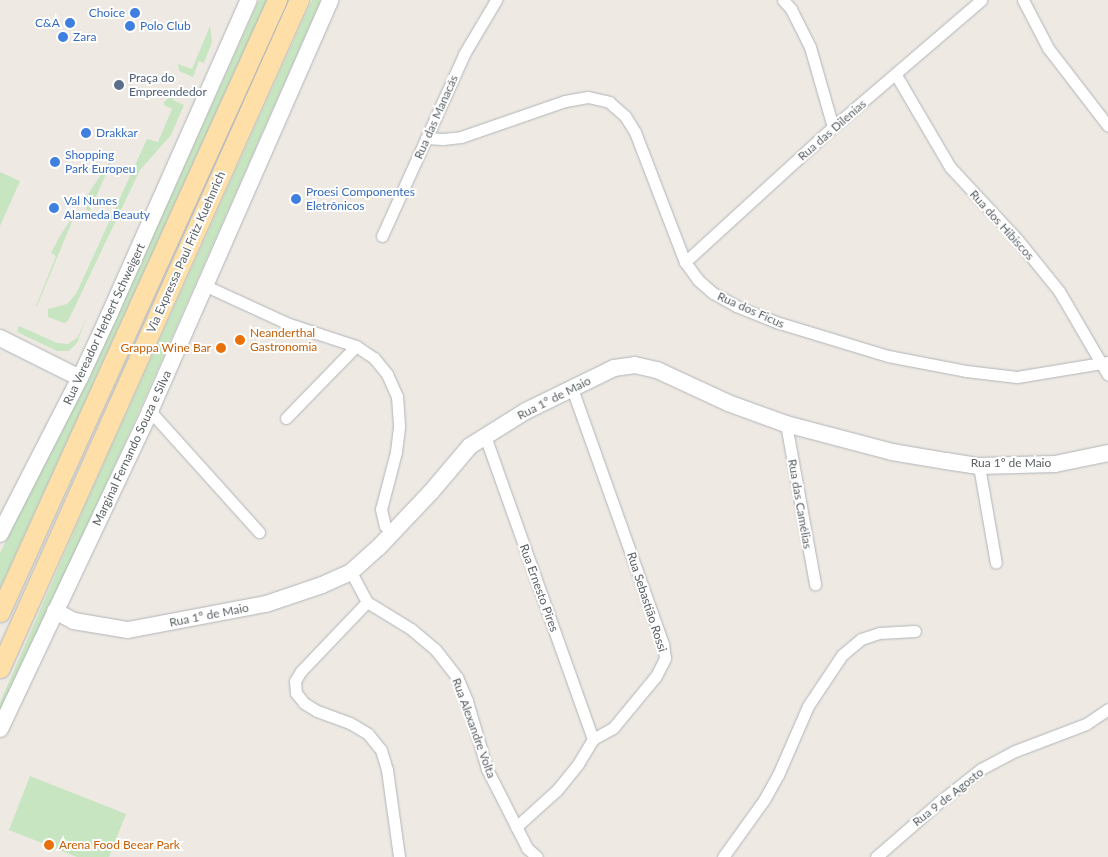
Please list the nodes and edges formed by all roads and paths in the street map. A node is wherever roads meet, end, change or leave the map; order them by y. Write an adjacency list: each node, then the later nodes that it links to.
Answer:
1 (249, 0): 20 (street, Rua Vereador Herbert Schweigert)
2 (277, 0): 36 (main road, Via Expressa Paul Fritz Kuehnrich)
3 (299, 0): 38 (main road, Via Expressa Paul Fritz Kuehnrich)
4 (330, 0): 15 (street, Marginal Fernando Souza e Silva)
5 (496, 0): 12 (street, Rua das Manacás)
6 (783, 0): 11 (street)
7 (980, 0): 9 (street, Rua das Dilenias)
8 (1023, 0): 10 (street)
9 (896, 75): 11 (street, Rua das Dilenias); 18 (street, Rua dos Hibiscos)
10 (1108, 126)
11 (833, 127): 14 (street, Rua das Dilenias)
12 (426, 138): 13 (street, Rua das Manacás); 14 (street, Rua dos Ficus)
13 (382, 236)
14 (685, 262): 18 (street, Rua dos Ficus)
15 (206, 286): 17 (street); 22 (street, Marginal Fernando Souza e Silva)
16 (0, 338): 20 (street)
17 (356, 346): 23 (street); 29 (street)
18 (1106, 363): 19 (street, Rua dos Hibiscos)
19 (1108, 375)
20 (80, 378): 30 (street, Rua Vereador Herbert Schweigert)
21 (572, 388): 24 (street, Rua 1º de Maio); 25 (street, Rua 1º de Maio); 41 (street, Rua Sebastião Rossi)
22 (150, 411): 28 (street); 35 (street, Marginal Fernando Souza e Silva)
23 (286, 418)
24 (786, 424): 27 (street, Rua 1º de Maio); 33 (street, Rua das Camélias)
25 (485, 436): 29 (street, Rua 1º de Maio); 41 (street, Rua Ernesto Pires)
26 (1108, 453): 27 (street, Rua 1º de Maio)
27 (979, 466): 31 (street)
28 (259, 532)
29 (394, 533): 32 (street, Rua 1º de Maio)
30 (0, 534)
31 (996, 563)
32 (351, 572): 34 (street); 35 (street, Rua 1º de Maio)
33 (815, 584)
34 (367, 602): 42 (street, Rua Alexandre Volta); 43 (street)
35 (55, 611): 40 (street, Marginal Fernando Souza e Silva)
36 (0, 612)
37 (915, 632): 45 (street)
38 (0, 668)
39 (1108, 709): 46 (street, Rua 9 de Agosto)
40 (0, 729)
41 (593, 739): 42 (street, Rua Sebastião Rossi)
42 (516, 827): 44 (street, Rua Alexandre Volta)
43 (399, 857)
44 (537, 857)
45 (723, 857)
46 (876, 857)

